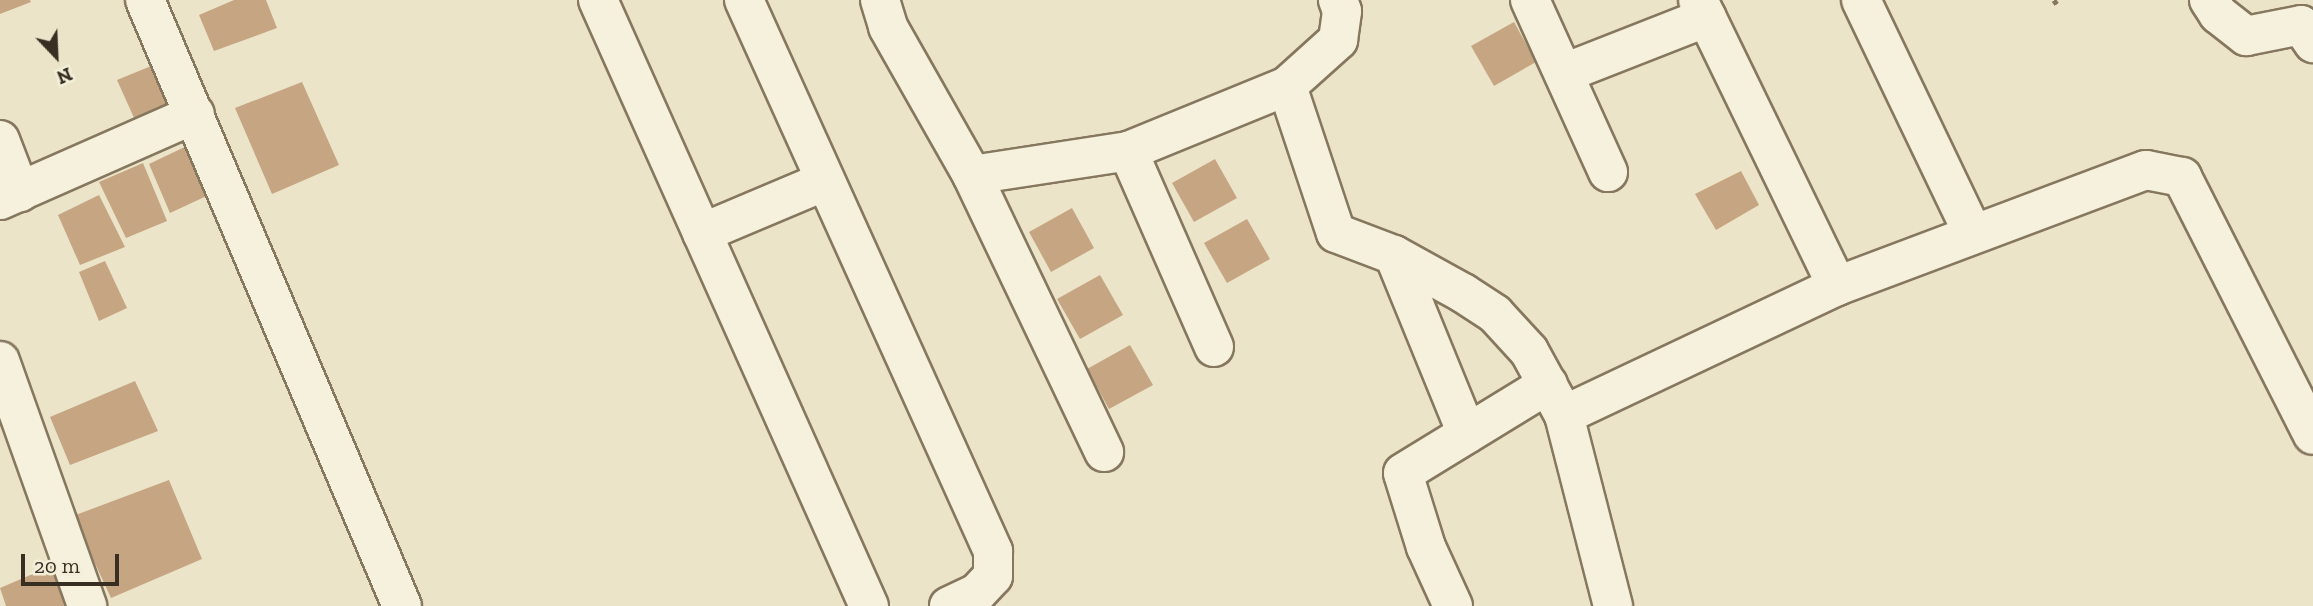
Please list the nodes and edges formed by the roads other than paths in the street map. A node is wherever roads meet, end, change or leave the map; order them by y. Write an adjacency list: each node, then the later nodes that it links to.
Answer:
1 (145, 0): 13 (street)
2 (598, 0): 21 (street)
3 (744, 0): 18 (street)
4 (880, 0): 17 (street)
5 (1338, 0): 12 (street)
6 (1530, 0): 11 (street)
7 (1861, 0): 20 (street)
8 (2209, 0): 10 (street)
9 (1702, 9): 11 (street); 23 (street)
10 (2313, 43)
11 (1567, 72): 16 (street)
12 (1287, 86): 15 (street); 22 (street)
13 (195, 114): 19 (street); 31 (street)
14 (0, 140): 19 (street)
15 (1128, 151): 17 (street); 24 (street)
16 (1608, 172)
17 (972, 175): 29 (street)
18 (823, 182): 21 (street); 33 (street)
19 (10, 196)
20 (1972, 232): 23 (street); 28 (street)
21 (702, 233): 32 (street)
22 (1394, 255): 26 (street); 27 (street)
23 (1837, 286): 26 (street)
24 (1214, 347)
25 (0, 361): 30 (street)
26 (1556, 400): 27 (street); 35 (street)
27 (1467, 433): 34 (street)
28 (2313, 435)
29 (1104, 452)
30 (87, 606)
31 (402, 606)
32 (869, 606)
33 (949, 606)
34 (1452, 606)
35 (1614, 606)

